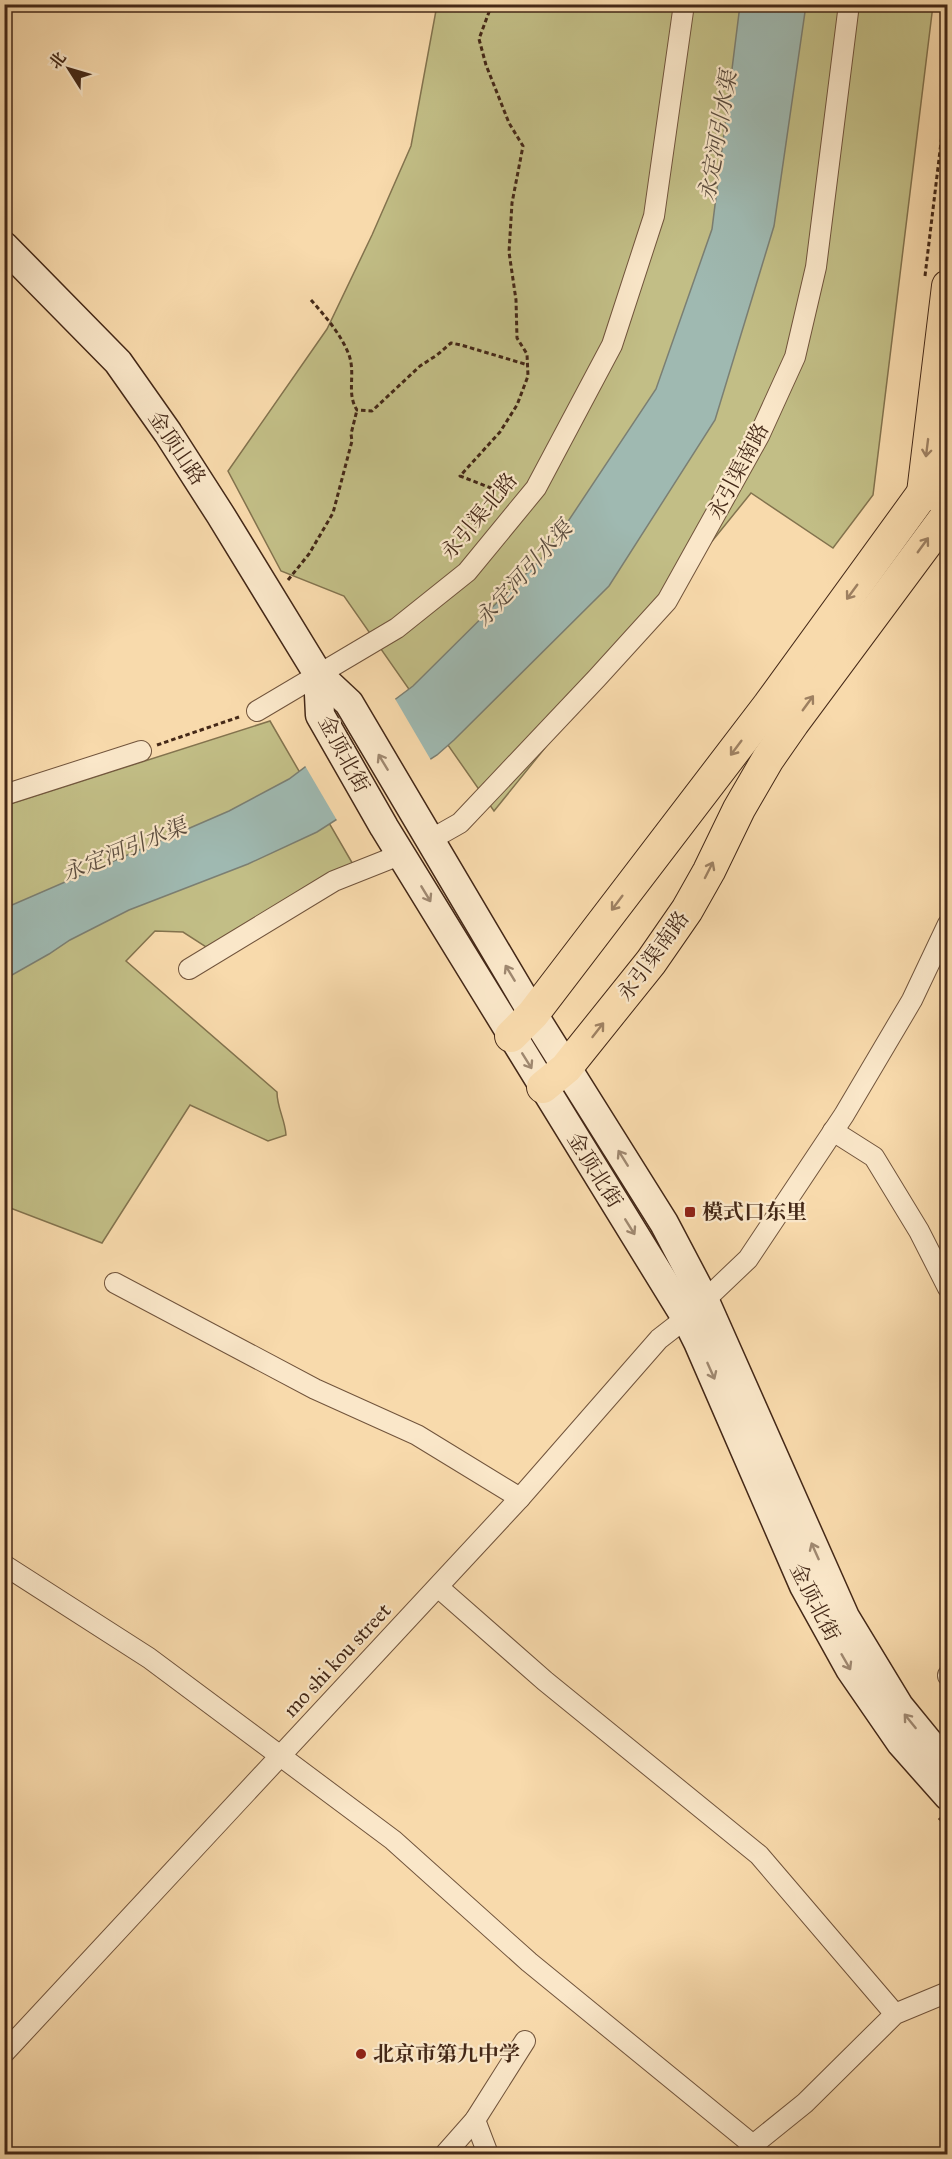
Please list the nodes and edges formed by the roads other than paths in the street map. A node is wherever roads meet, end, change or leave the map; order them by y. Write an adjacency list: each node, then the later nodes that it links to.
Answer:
1 (684, 4): 8 (street, 永引渠北路)
2 (849, 4): 12 (street, 永引渠南路)
3 (4, 246): 8 (main road, 金顶山路)
4 (948, 286): 6 (main road, one-way to 6)
5 (948, 471): 6 (main road)
6 (935, 495): 16 (main road, one-way to 16)
7 (948, 514): 18 (main road, 永引渠南路, one-way to 7)
8 (318, 674): 9 (street, 永引渠北路); 12 (main road, 金顶北街, one-way to 8); 13 (main road, 金顶北街)
9 (257, 711)
10 (141, 750): 11 (street)
11 (4, 795)
12 (430, 840): 16 (main road, 金顶北街, one-way to 12)
13 (402, 854): 15 (street); 17 (main road, 金顶北街, one-way to 17)
14 (948, 924): 19 (street)
15 (189, 969)
16 (533, 1014): 17 (main road); 18 (main road, 金顶北街)
17 (511, 1036): 18 (main road, 金顶北街, one-way to 18)
18 (554, 1078): 22 (main road, 金顶北街)
19 (833, 1131): 21 (street); 22 (street)
20 (115, 1283): 23 (street)
21 (948, 1288)
22 (695, 1309): 23 (street, mo shi kou street); 27 (main road, 金顶北街, one-way to 22); 28 (main road, 金顶北街, one-way to 28)
23 (520, 1498): 25 (street, mo shi kou street)
24 (4, 1565): 26 (street)
25 (438, 1587): 26 (street, mo shi kou street); 30 (street)
26 (282, 1756): 32 (street, mo shi kou street); 34 (street)
27 (948, 1766)
28 (948, 1797)
29 (948, 1992): 30 (street)
30 (895, 2014): 34 (street)
31 (525, 2041): 33 (street)
32 (4, 2053)
33 (475, 2120): 35 (street); 36 (street)
34 (749, 2150)
35 (445, 2154)
36 (488, 2154)

